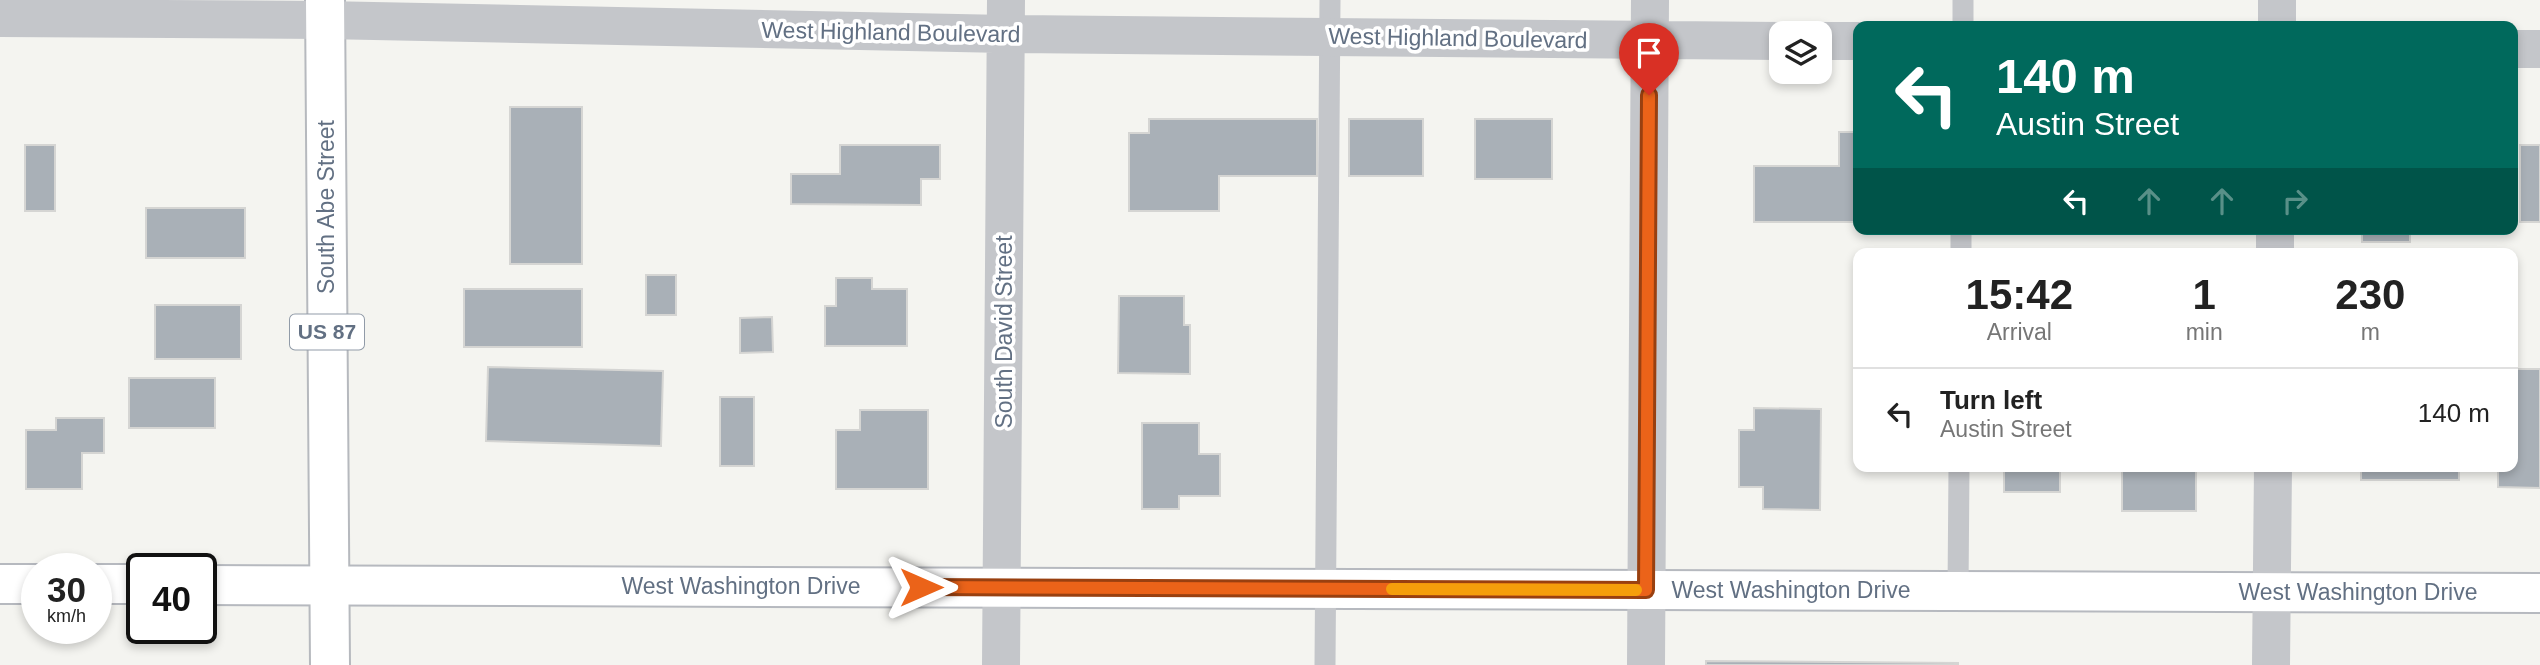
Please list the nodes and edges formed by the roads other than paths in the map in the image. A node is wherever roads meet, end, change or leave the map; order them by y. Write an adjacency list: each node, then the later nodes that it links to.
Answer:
1 (1650, 0): 10 (street)
2 (1963, 0): 8 (lane)
3 (2277, 0): 9 (street)
4 (325, 10): 5 (street, West Highland Boulevard); 6 (street, West Highland Boulevard); 21 (street, South Abe Street / US 87)
5 (1006, 17): 7 (street, West Highland Boulevard); 22 (street, South David Street)
6 (0, 18)
7 (1330, 18): 10 (street, West Highland Boulevard); 23 (lane)
8 (1963, 21)
9 (2277, 21)
10 (1650, 40): 11 (street, West Highland Boulevard); 24 (street)
11 (1769, 41)
12 (1832, 41): 13 (street)
13 (1853, 41)
14 (2518, 49): 15 (street)
15 (2540, 49)
16 (1959, 472): 25 (lane)
17 (2273, 472): 26 (street)
18 (0, 584): 19 (street)
19 (21, 584)
20 (217, 584): 21 (street, West Washington Drive)
21 (329, 585): 22 (street, West Washington Drive); 28 (street, South Abe Street / US 87)
22 (1002, 587): 23 (street, West Washington Drive); 29 (street, South David Street)
23 (1326, 589): 24 (street, West Washington Drive); 30 (lane)
24 (1646, 590): 25 (street, West Washington Drive); 31 (street)
25 (1958, 591): 26 (street, West Washington Drive)
26 (2272, 592): 27 (street, West Washington Drive); 32 (street)
27 (2540, 593)
28 (330, 665)
29 (1001, 665)
30 (1325, 665)
31 (1646, 665)
32 (2271, 665)

